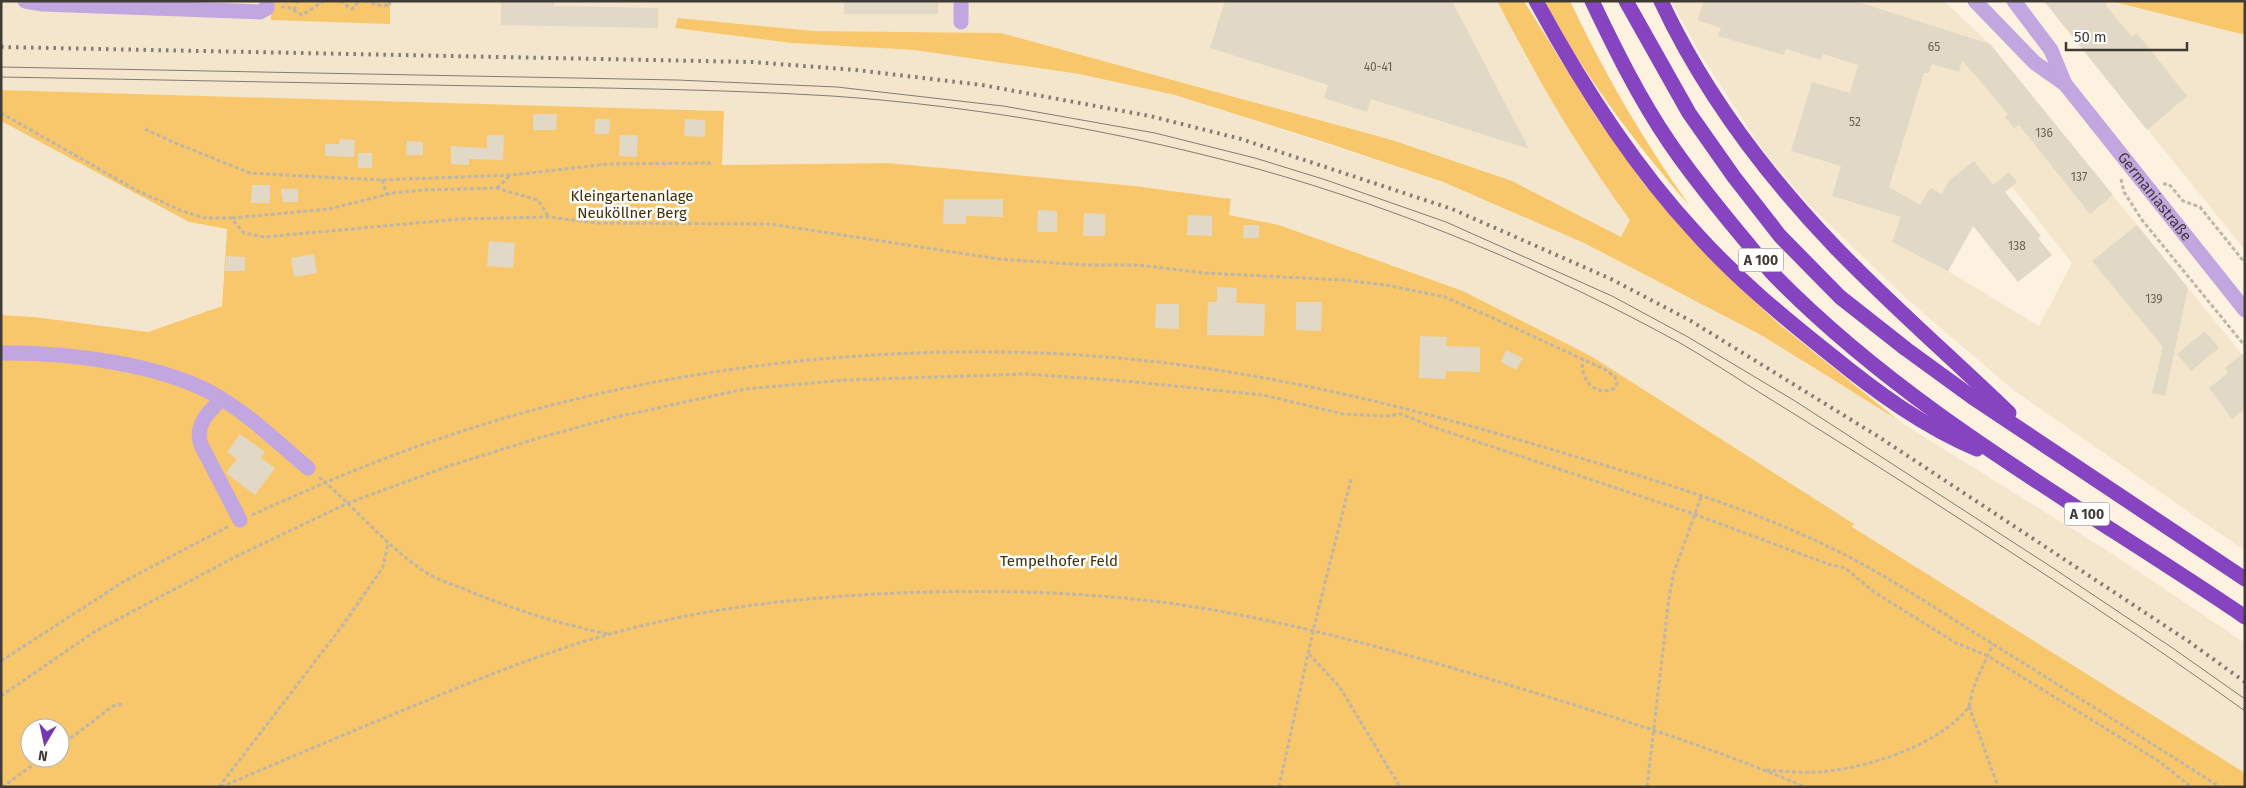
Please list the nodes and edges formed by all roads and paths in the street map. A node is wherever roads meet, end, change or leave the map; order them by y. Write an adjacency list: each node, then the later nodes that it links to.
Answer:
1 (26, 1): 15 (street)
2 (298, 1): 17 (path)
3 (324, 1): 17 (path)
4 (340, 1): 5 (path)
5 (359, 1)
6 (365, 1): 7 (path)
7 (389, 1)
8 (961, 1): 18 (street)
9 (1536, 1): 38 (highway)
10 (1592, 1): 38 (highway, A 100)
11 (1626, 1): 37 (highway, A 100)
12 (1661, 1): 37 (highway)
13 (1975, 1): 19 (street, Germaniastraße)
14 (2014, 1): 19 (street, Germaniastraße)
15 (167, 5): 16 (street)
16 (267, 5): 17 (path)
17 (294, 10)
18 (961, 22)
19 (2065, 84): 32 (street, Germaniastraße)
20 (1, 113): 30 (path)
21 (145, 129): 24 (path)
22 (711, 163): 23 (path)
23 (512, 174): 24 (path); 27 (path)
24 (382, 180): 28 (path)
25 (2121, 180): 33 (path)
26 (2167, 184): 31 (path)
27 (496, 188): 28 (path); 29 (path)
28 (387, 195): 30 (path)
29 (549, 217): 30 (path); 35 (path)
30 (231, 218)
31 (2245, 263)
32 (2245, 310)
33 (2245, 346)
34 (1, 353): 36 (street)
35 (1583, 358): 35 (path)
36 (222, 399): 39 (street); 45 (street)
37 (2039, 442): 47 (highway, A 100)
38 (1999, 458): 48 (highway, A 100)
39 (308, 468)
40 (1351, 479): 49 (path)
41 (325, 482): 42 (path); 43 (path); 45 (path)
42 (1701, 497): 44 (path); 51 (path)
43 (348, 503): 44 (path); 46 (path); 55 (path)
44 (1694, 514): 53 (path); 58 (path)
45 (240, 520): 54 (path)
46 (388, 543): 50 (path); 63 (path)
47 (2245, 579)
48 (2245, 617)
49 (1313, 631): 50 (path); 52 (path); 58 (path)
50 (608, 634): 63 (path)
51 (1993, 644): 53 (path); 70 (path)
52 (1308, 653): 64 (path); 65 (path)
53 (1988, 656): 57 (path); 69 (path)
54 (1, 661)
55 (1, 696)
56 (123, 704): 59 (path)
57 (1969, 706): 61 (path); 68 (path)
58 (1654, 729): 61 (path); 66 (path)
59 (70, 738)
60 (28, 768): 62 (path)
61 (1763, 770): 67 (path)
62 (2, 787)
63 (220, 787)
64 (1279, 787)
65 (1400, 787)
66 (1647, 787)
67 (1805, 787)
68 (1998, 787)
69 (2191, 787)
70 (2220, 787)

